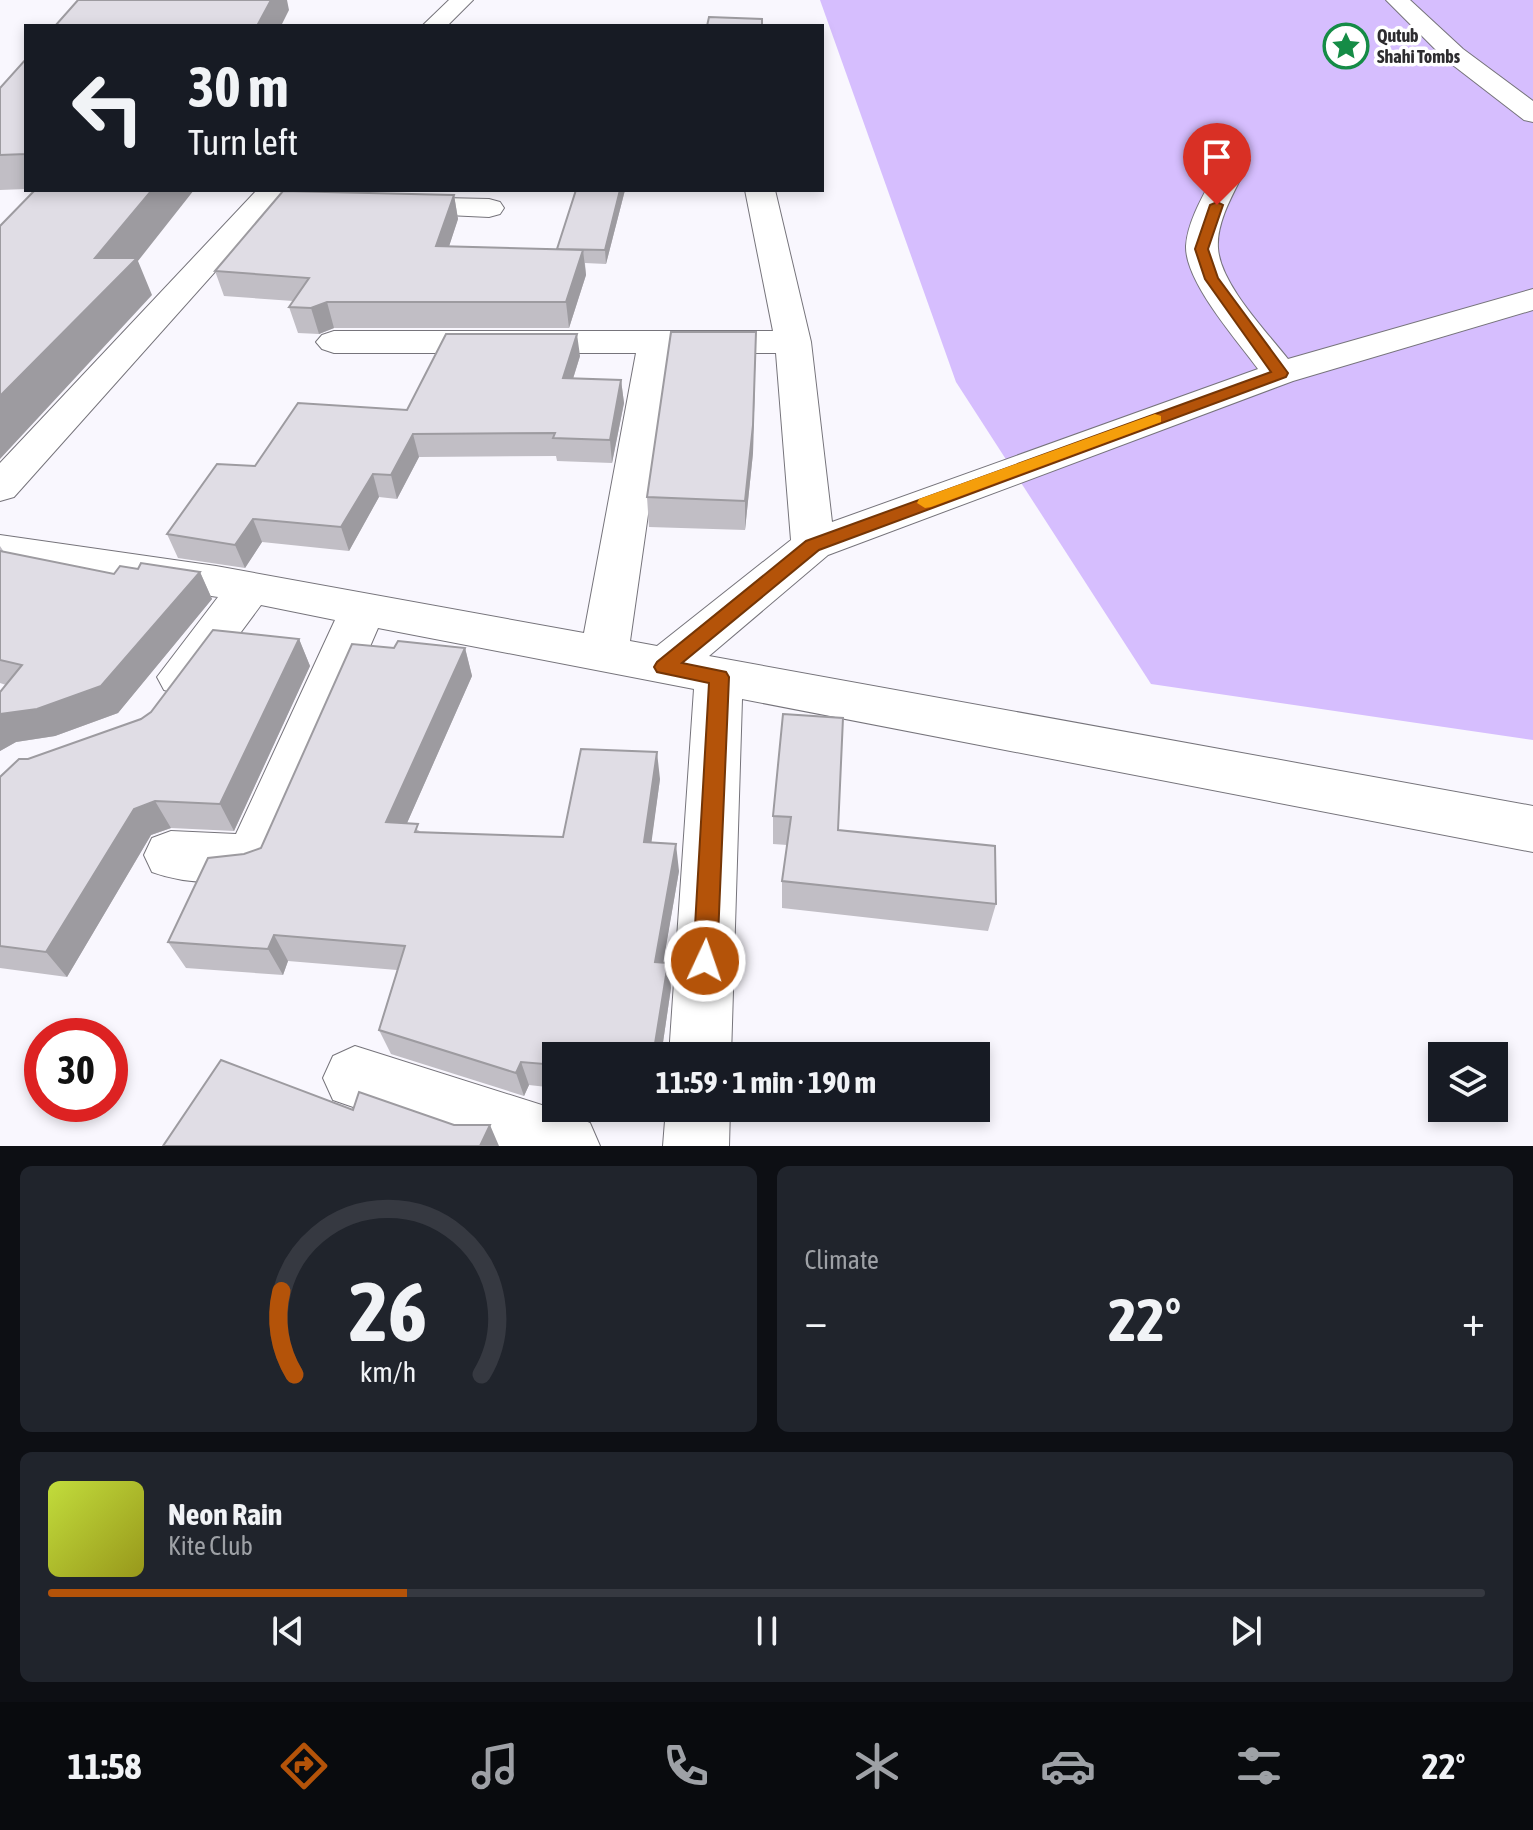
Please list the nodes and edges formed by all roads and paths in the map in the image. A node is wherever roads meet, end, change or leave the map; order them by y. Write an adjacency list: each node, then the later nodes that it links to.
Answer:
1 (462, 0): 3 (street)
2 (1397, 0): 4 (street)
3 (436, 24)
4 (1533, 114)
5 (1236, 160): 14 (street)
6 (760, 192): 12 (street)
7 (276, 199): 15 (street)
8 (368, 205): 9 (street)
9 (489, 208)
10 (1533, 299): 14 (street)
11 (334, 342): 13 (street)
12 (793, 342): 13 (street); 16 (street)
13 (655, 344): 20 (street)
14 (1280, 373): 16 (street)
15 (0, 488)
16 (813, 545): 21 (street)
17 (0, 550): 18 (street)
18 (250, 587): 19 (street); 23 (street)
19 (363, 609): 20 (street); 25 (street)
20 (604, 655): 21 (street)
21 (664, 667): 22 (street)
22 (719, 677): 24 (street); 26 (street)
23 (155, 711)
24 (1533, 829)
25 (171, 855)
26 (701, 1042)
27 (355, 1078): 29 (street)
28 (697, 1122): 30 (street)
29 (567, 1146)
30 (696, 1146)

